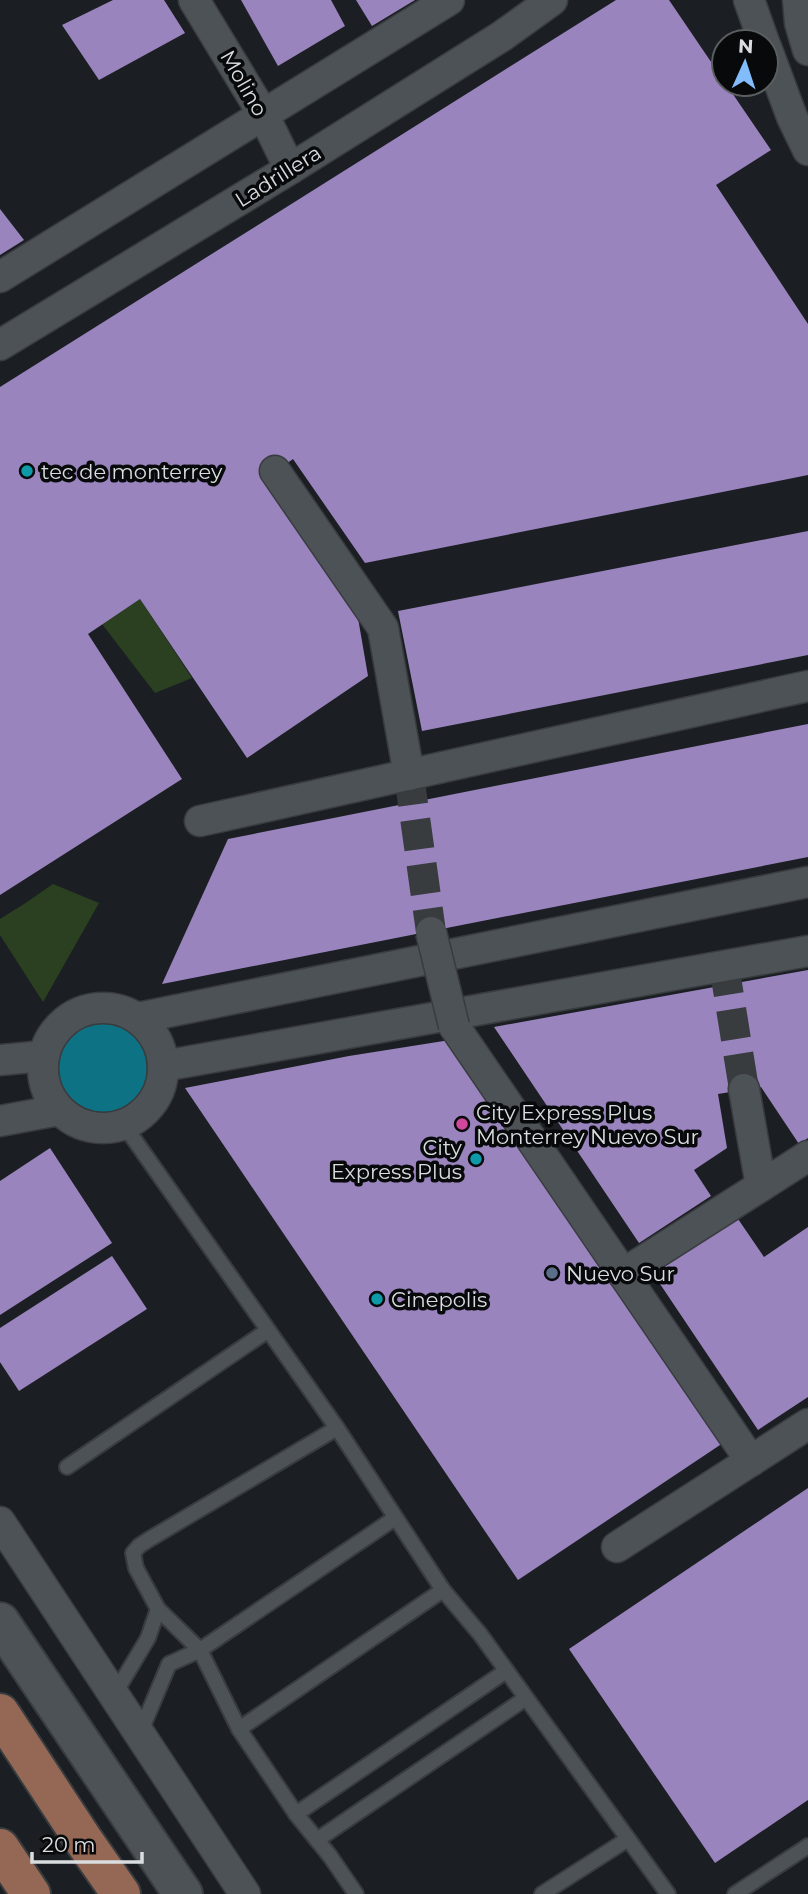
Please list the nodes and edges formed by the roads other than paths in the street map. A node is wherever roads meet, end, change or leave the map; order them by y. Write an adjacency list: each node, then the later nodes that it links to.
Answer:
1 (194, 0): 13 (street, Molino)
2 (449, 0): 13 (street)
3 (552, 0): 15 (street, Ladrillera)
4 (749, 0): 8 (street)
5 (760, 0): 6 (street)
6 (775, 0)
7 (798, 0): 9 (street)
8 (759, 28)
9 (808, 50)
10 (780, 60): 11 (street)
11 (808, 62)
12 (780, 84): 14 (street)
13 (262, 114): 15 (street, Molino); 16 (street)
14 (808, 150)
15 (290, 169): 17 (street, Ladrillera)
16 (0, 277)
17 (0, 345)
18 (275, 471): 20 (street)
19 (808, 686): 20 (street)
20 (409, 775): 21 (street)
21 (200, 821)
22 (808, 882): 25 (street)
23 (431, 932): 35 (street, bridge)
24 (808, 951): 28 (street)
25 (138, 1018): 26 (street); 28 (street)
26 (44, 1056): 27 (street); 30 (street)
27 (0, 1060)
28 (163, 1066): 32 (street)
29 (744, 1089): 34 (street)
30 (59, 1110): 31 (street); 32 (street)
31 (0, 1121)
32 (124, 1125): 36 (lane)
33 (808, 1156): 34 (street)
34 (761, 1186): 35 (street)
35 (623, 1275): 39 (street)
36 (268, 1331): 38 (lane); 40 (lane)
37 (808, 1424): 39 (street)
38 (337, 1428): 41 (lane); 45 (lane)
39 (751, 1461): 43 (street)
40 (67, 1467)
41 (395, 1518): 44 (lane); 47 (lane)
42 (0, 1522): 49 (street)
43 (617, 1548)
44 (443, 1590): 48 (lane); 52 (lane)
45 (158, 1609): 47 (lane); 49 (lane)
46 (0, 1622): 61 (street)
47 (200, 1650): 52 (lane); 53 (lane)
48 (506, 1671): 50 (lane); 54 (lane)
49 (114, 1695): 53 (street)
50 (526, 1698): 55 (lane); 56 (lane)
51 (0, 1713): 60 (main road)
52 (239, 1730): 54 (lane)
53 (140, 1735): 62 (street)
54 (296, 1814): 56 (lane)
55 (628, 1839): 64 (lane); 65 (lane)
56 (317, 1840): 63 (lane)
57 (808, 1846): 66 (lane)
58 (0, 1848): 59 (main road)
59 (31, 1894)
60 (121, 1894)
61 (183, 1894)
62 (245, 1894)
63 (356, 1894)
64 (542, 1894)
65 (668, 1894)
66 (735, 1894)

